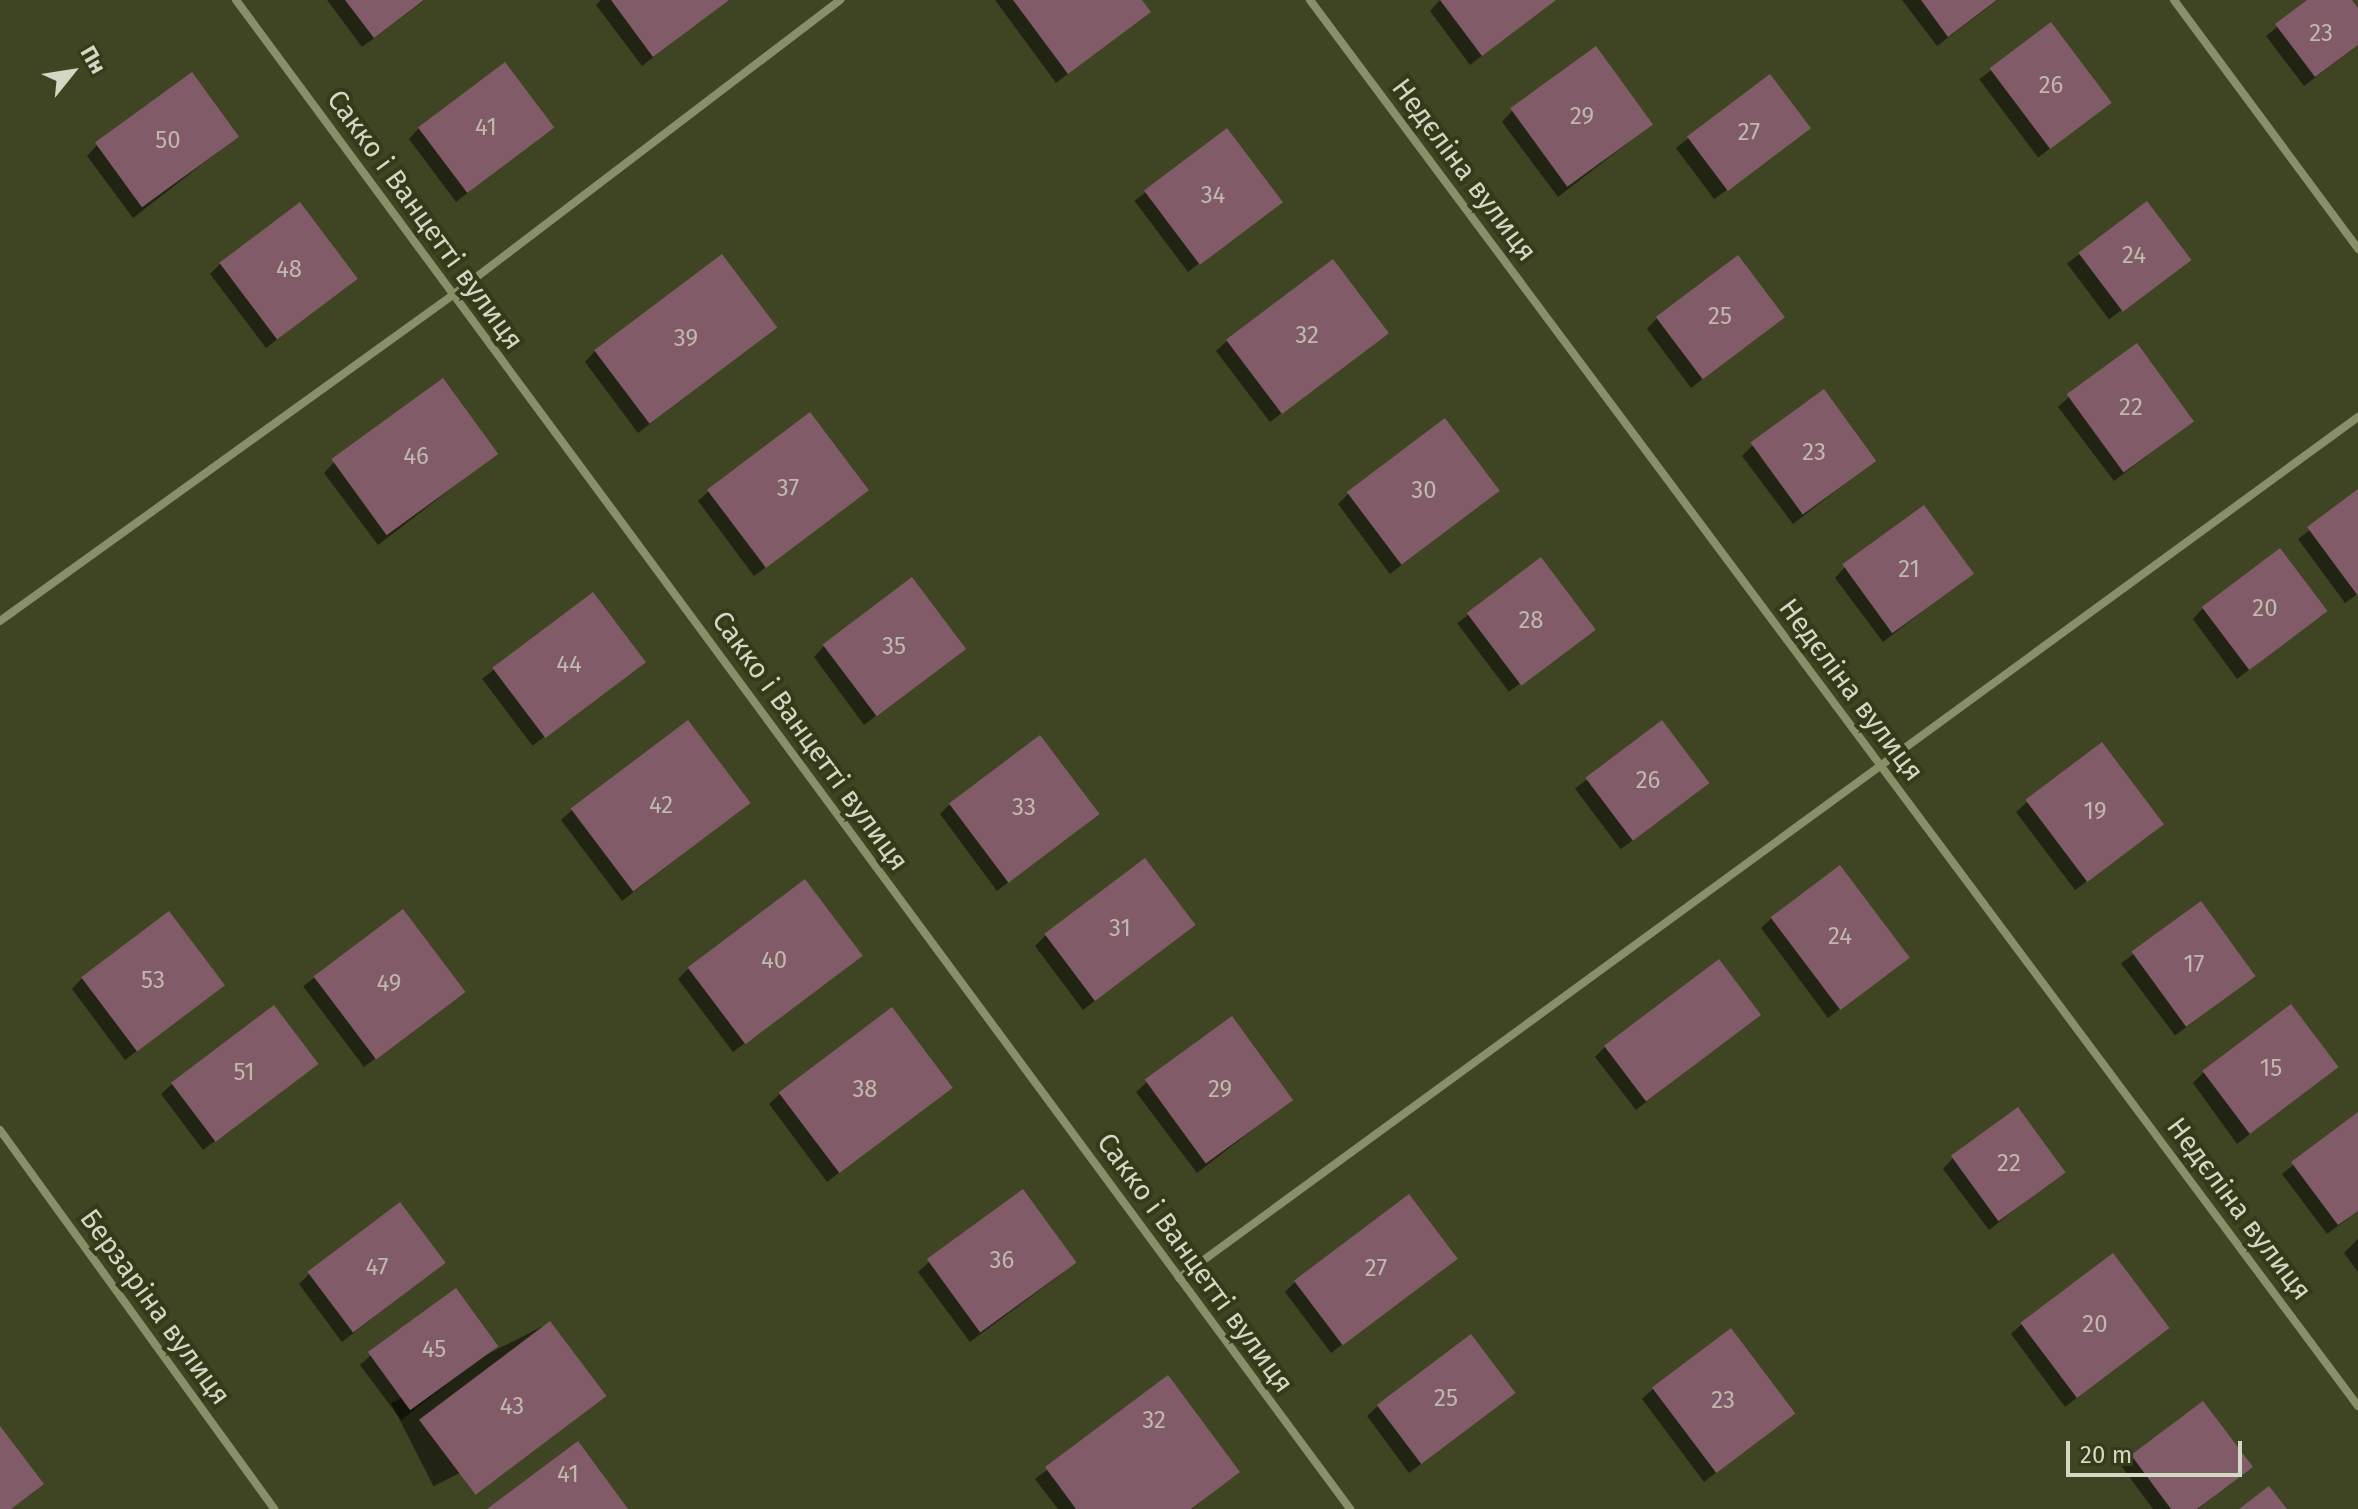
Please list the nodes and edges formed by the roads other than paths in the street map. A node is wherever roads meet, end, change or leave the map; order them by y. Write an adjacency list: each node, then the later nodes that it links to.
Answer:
1 (236, 0): 6 (street, Сакко і Ванцетті вулиця)
2 (840, 0): 6 (street)
3 (1310, 0): 9 (street, Недєліна вулиця)
4 (2174, 0): 5 (street)
5 (2358, 249)
6 (453, 295): 8 (street); 11 (street, Сакко і Ванцетті вулиця)
7 (2358, 417): 9 (street)
8 (0, 621)
9 (1880, 766): 11 (street); 12 (street, Недєліна вулиця)
10 (0, 1130): 13 (street, Берзаріна вулиця)
11 (1179, 1278): 14 (street, Сакко і Ванцетті вулиця)
12 (2358, 1406)
13 (274, 1509)
14 (1350, 1509)

